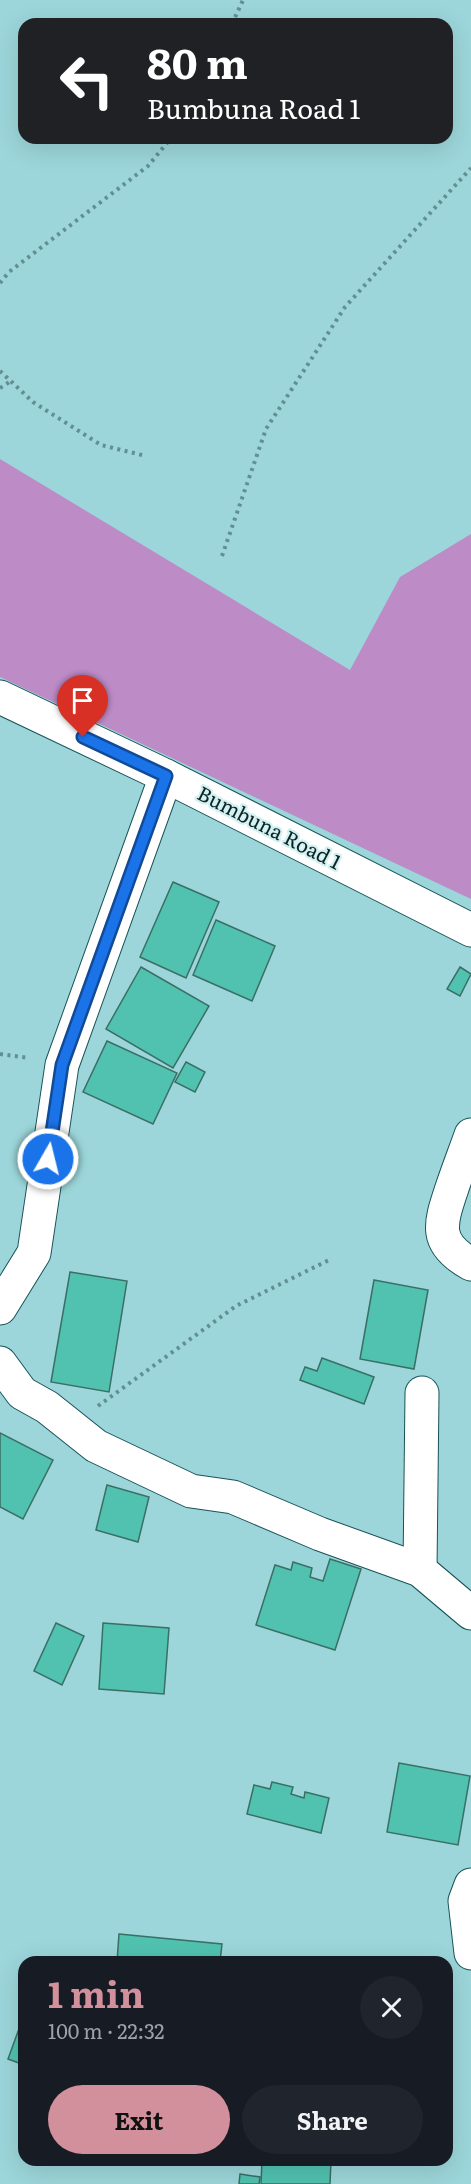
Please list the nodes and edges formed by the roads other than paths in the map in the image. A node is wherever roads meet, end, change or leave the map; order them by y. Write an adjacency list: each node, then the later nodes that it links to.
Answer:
1 (0, 697): 2 (street, Bumbuna Road 1)
2 (166, 776): 3 (street, Bumbuna Road 1); 6 (street)
3 (471, 930)
4 (471, 1134): 5 (street)
5 (471, 1264)
6 (0, 1308)
7 (0, 1363): 9 (street)
8 (422, 1393): 9 (street)
9 (420, 1570): 10 (street)
10 (471, 1613)
11 (471, 1885): 12 (street)
12 (471, 1953)

